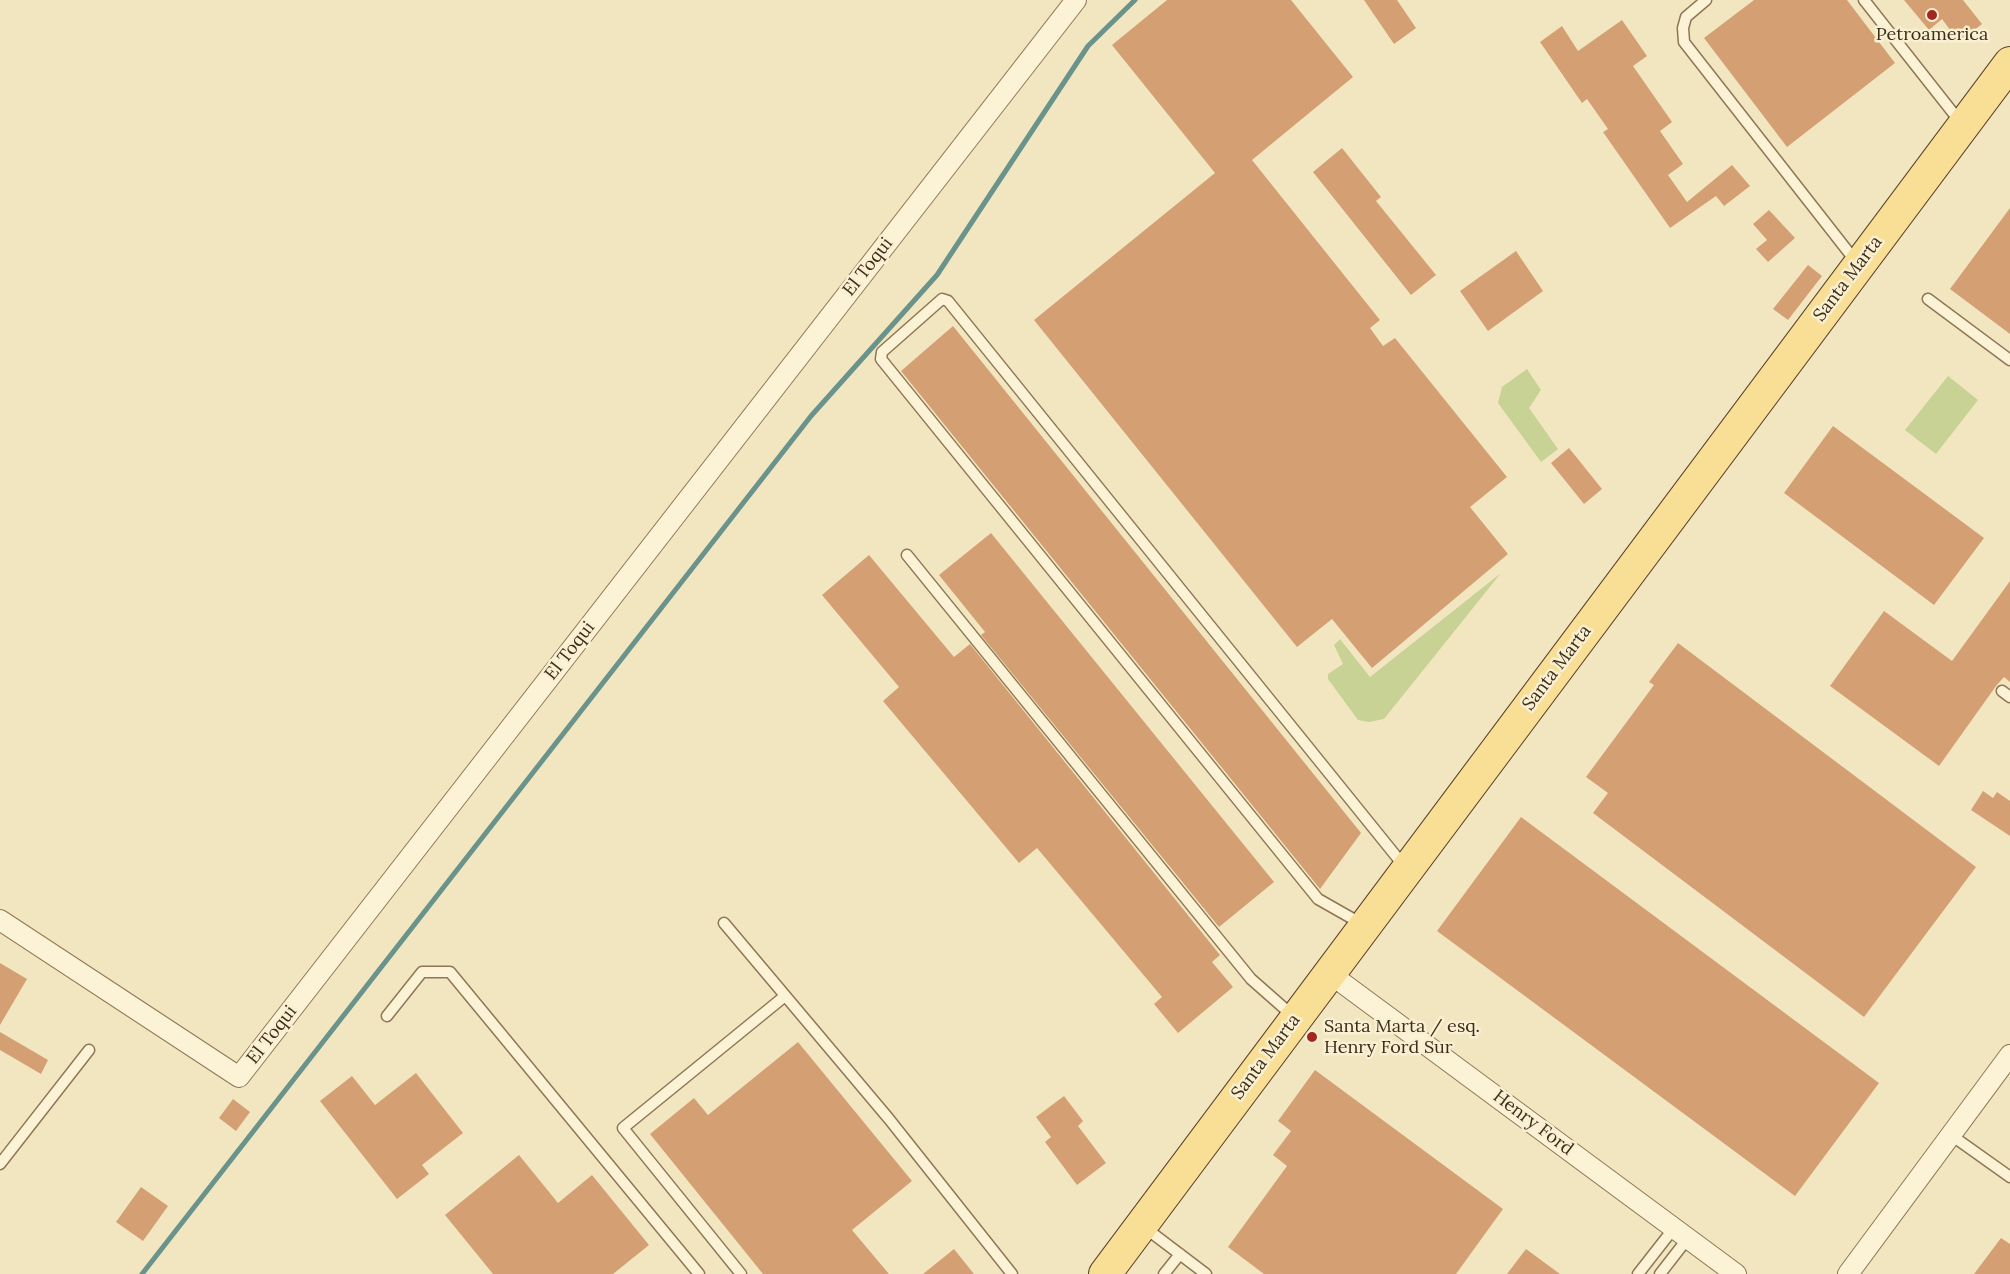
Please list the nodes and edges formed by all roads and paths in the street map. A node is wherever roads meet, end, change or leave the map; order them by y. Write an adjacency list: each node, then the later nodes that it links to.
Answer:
1 (1076, 0): 11 (street, El Toqui)
2 (1706, 0): 6 (lane)
3 (1864, 0): 5 (lane)
4 (2010, 63): 5 (main road, Santa Marta)
5 (1963, 126): 6 (main road, Santa Marta)
6 (1859, 265): 10 (main road, Santa Marta)
7 (1928, 299): 8 (lane)
8 (2010, 360)
9 (907, 555): 17 (lane)
10 (1407, 869): 13 (main road, Santa Marta); 13 (lane)
11 (0, 920)
12 (724, 923): 15 (lane)
13 (1364, 926): 14 (main road, Santa Marta)
14 (1329, 973): 17 (main road, Santa Marta); 26 (street, Henry Ford)
15 (785, 996): 28 (lane); 30 (lane)
16 (387, 1017): 29 (lane)
17 (1295, 1018): 25 (main road, Santa Marta)
18 (88, 1050): 22 (lane)
19 (2010, 1055): 20 (street)
20 (1951, 1135): 24 (lane); 38 (street)
21 (0, 1143): 22 (lane)
22 (11, 1149): 23 (lane)
23 (0, 1164)
24 (2010, 1177)
25 (1142, 1225): 27 (lane); 32 (main road, Santa Marta)
26 (1681, 1233): 35 (lane); 36 (lane); 37 (street, Henry Ford)
27 (1180, 1254): 33 (lane); 34 (lane)
28 (1009, 1270): 31 (lane)
29 (699, 1274)
30 (741, 1274)
31 (996, 1274)
32 (1105, 1274)
33 (1164, 1274)
34 (1206, 1274)
35 (1638, 1274)
36 (1660, 1274)
37 (1736, 1274)
38 (1848, 1274)

